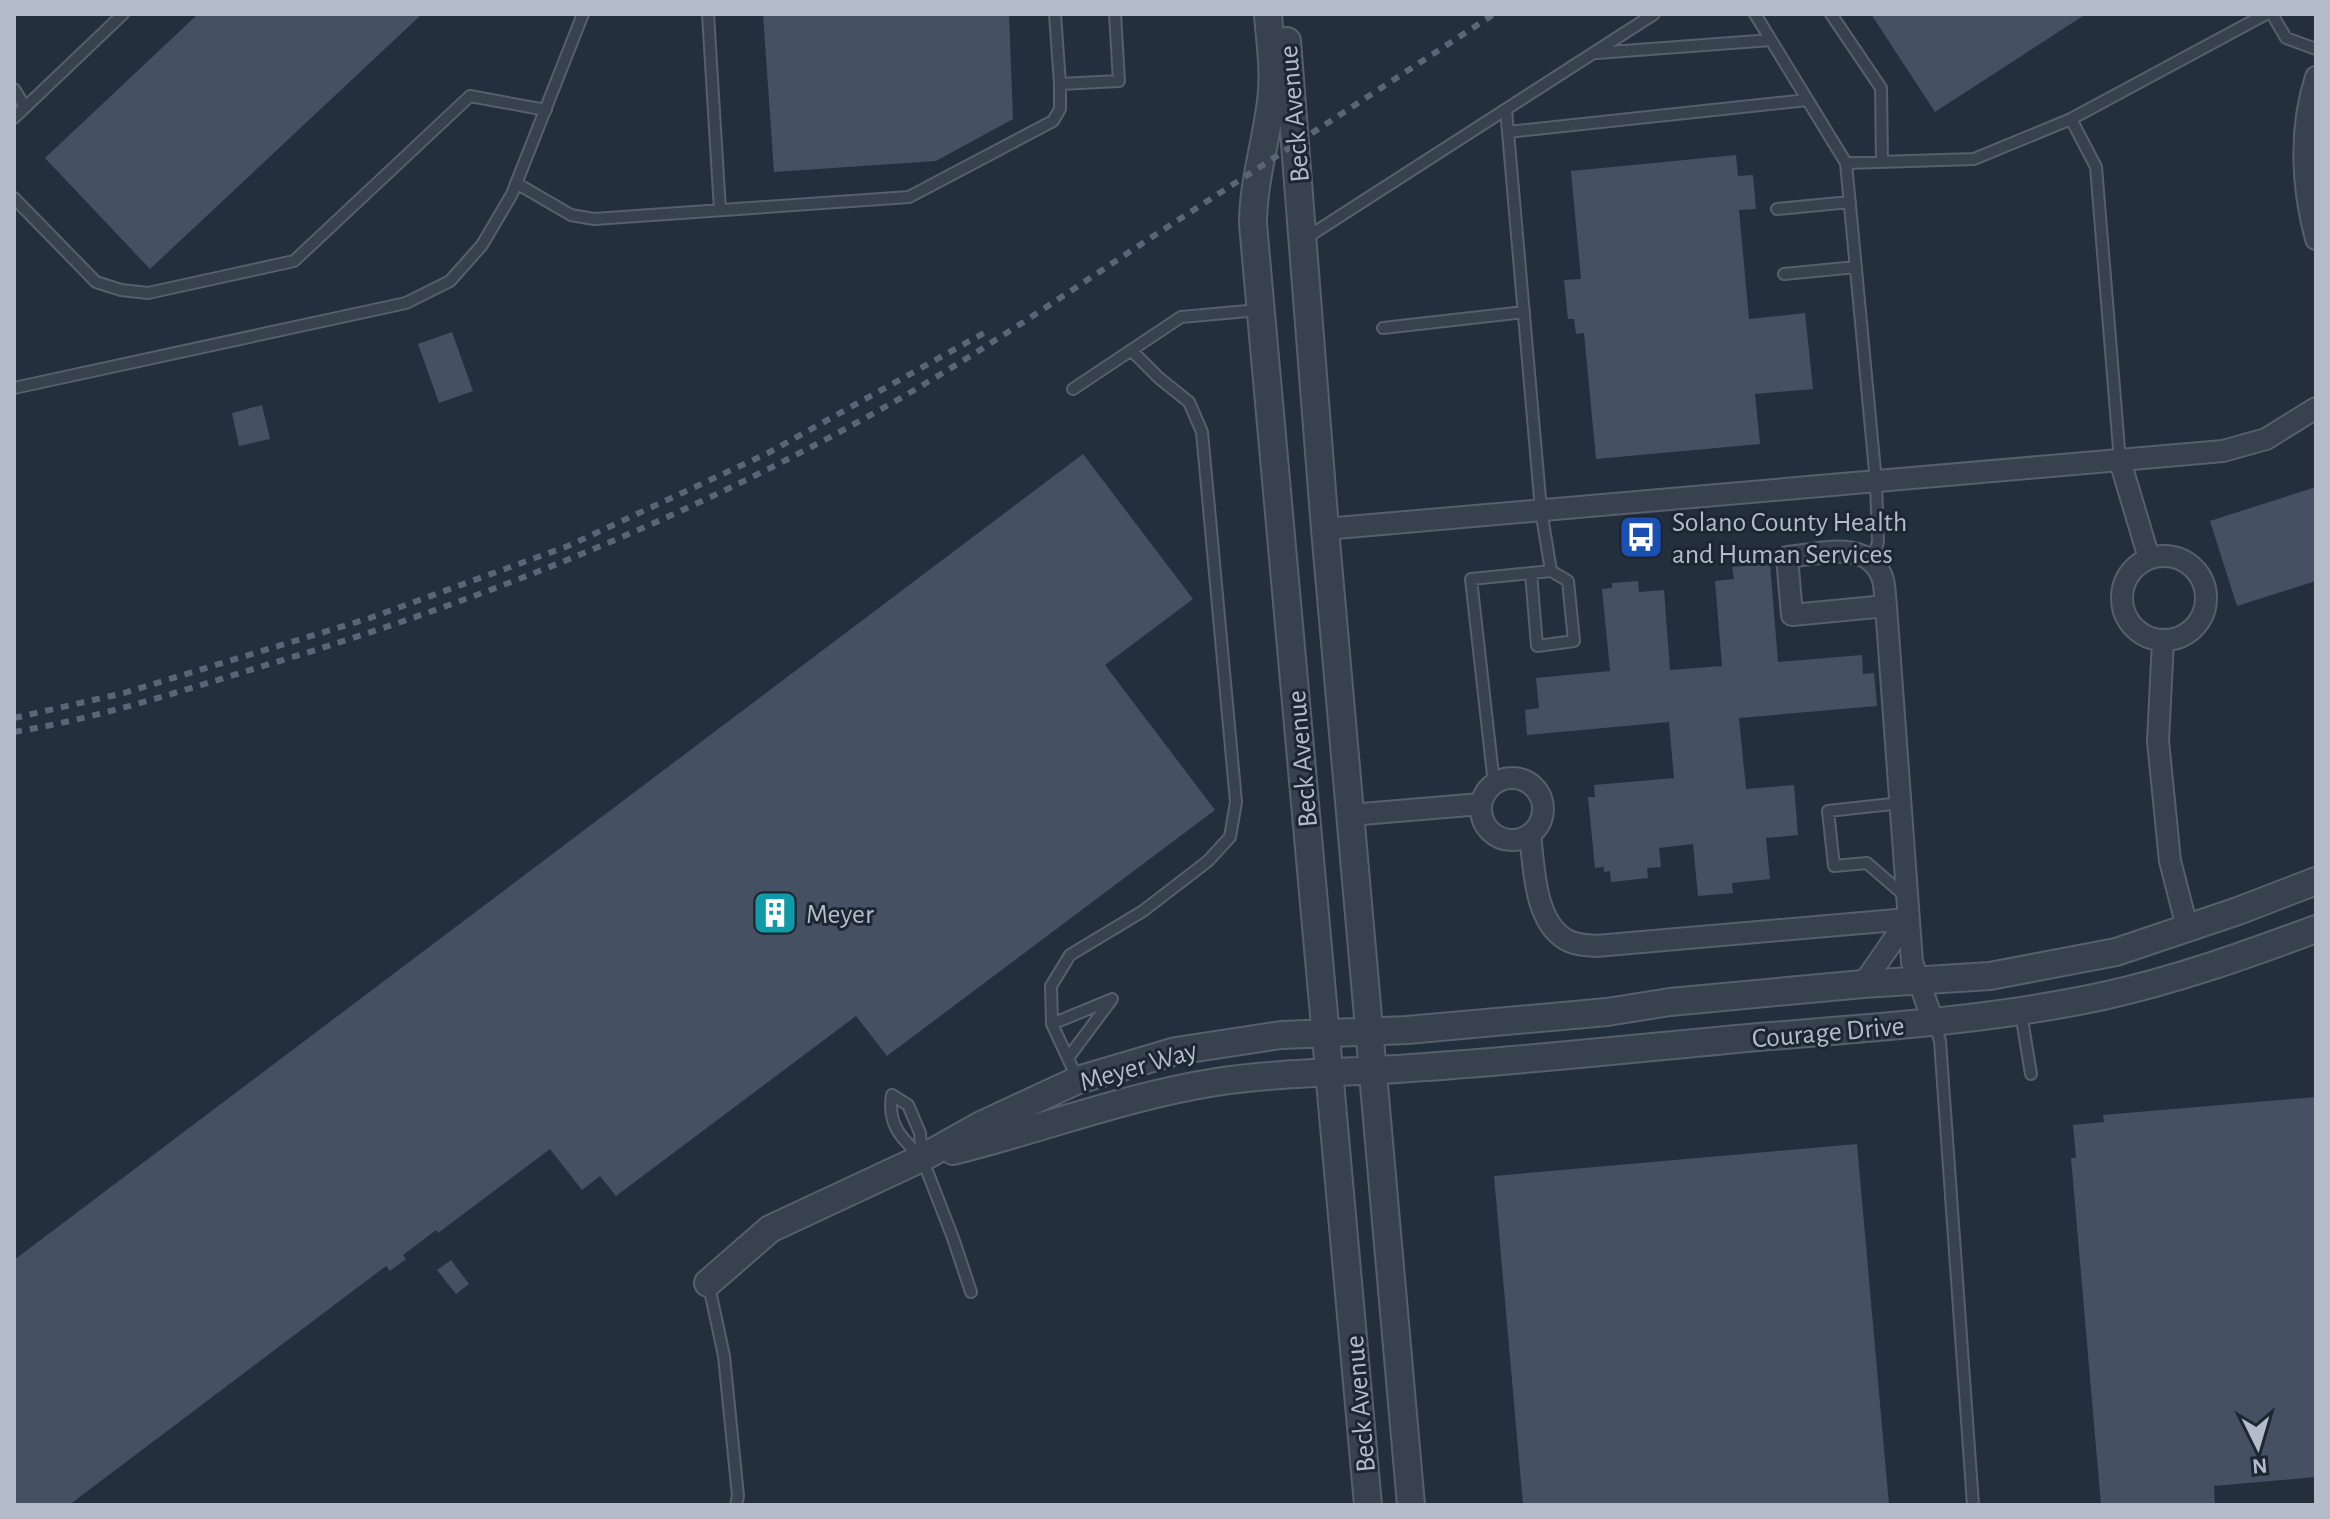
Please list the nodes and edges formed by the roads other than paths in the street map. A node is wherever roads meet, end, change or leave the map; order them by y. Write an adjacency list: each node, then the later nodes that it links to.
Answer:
1 (123, 14): 20 (lane)
2 (708, 14): 32 (lane)
3 (1055, 14): 17 (lane)
4 (1115, 14): 17 (lane)
5 (1268, 14): 37 (street, Beck Avenue)
6 (1285, 14): 33 (street, Beck Avenue)
7 (1654, 14): 15 (lane)
8 (1755, 14): 13 (lane)
9 (1831, 14): 26 (lane)
10 (2266, 14): 24 (lane)
11 (2272, 14): 14 (lane)
12 (580, 16): 22 (lane)
13 (1771, 40): 15 (lane); 19 (lane)
14 (2316, 49)
15 (1593, 53): 21 (lane)
16 (2316, 77): 34 (street)
17 (1060, 84): 32 (lane)
18 (14, 89): 20 (lane)
19 (1807, 100): 25 (lane); 27 (lane)
20 (25, 107): 23 (lane)
21 (1506, 109): 25 (lane); 33 (lane)
22 (546, 110): 28 (lane); 29 (lane)
23 (14, 118)
24 (2071, 119): 26 (lane); 44 (lane)
25 (1508, 132): 38 (lane)
26 (1882, 162): 27 (lane)
27 (1846, 163): 30 (lane)
28 (516, 183): 32 (lane); 41 (lane)
29 (14, 198)
30 (1850, 202): 31 (lane); 35 (lane)
31 (1777, 209)
32 (720, 210)
33 (1303, 239): 47 (street, Beck Avenue)
34 (2316, 239)
35 (1856, 267): 36 (lane); 45 (lane)
36 (1784, 274)
37 (1261, 310): 40 (lane); 70 (street, Beck Avenue)
38 (1524, 312): 39 (lane); 46 (lane)
39 (1383, 328)
40 (1131, 350): 42 (lane); 68 (lane)
41 (14, 388)
42 (1073, 389)
43 (2316, 408): 44 (street)
44 (2120, 461): 45 (street); 48 (street)
45 (1876, 482): 46 (street); 49 (lane)
46 (1541, 510): 47 (street); 50 (lane)
47 (1325, 529): 57 (street, Beck Avenue)
48 (2149, 558): 53 (street); 53 (street)
49 (1872, 560): 52 (street); 52 (street)
50 (1551, 571): 51 (lane); 51 (lane)
51 (1531, 573): 54 (lane)
52 (1886, 606): 55 (street)
53 (2163, 641): 62 (street)
54 (1494, 784): 56 (street); 58 (street)
55 (1902, 803): 60 (street); 60 (lane)
56 (1481, 804): 57 (street); 58 (street)
57 (1350, 815): 69 (street, Beck Avenue)
58 (1530, 834): 61 (street)
59 (2316, 881): 62 (street, Courage Drive)
60 (1906, 898): 61 (street)
61 (1908, 919): 64 (street); 65 (street)
62 (2187, 927): 64 (street, Courage Drive)
63 (2316, 929): 66 (street, Courage Drive)
64 (1919, 983): 65 (street, Courage Drive); 67 (street)
65 (1863, 984): 69 (street, Courage Drive)
66 (2021, 1011): 67 (street, Courage Drive); 74 (lane)
67 (1933, 1021): 72 (street, Courage Drive); 81 (lane)
68 (1052, 1024): 71 (lane); 71 (lane)
69 (1370, 1031): 70 (street, Meyer Way); 72 (street, Beck Avenue)
70 (1325, 1033): 71 (street, Meyer Way); 73 (street, Beck Avenue)
71 (1073, 1069): 75 (street, Meyer Way)
72 (1373, 1070): 73 (street, Courage Drive); 80 (street, Beck Avenue)
73 (1329, 1072): 75 (street, Meyer Way); 79 (street, Beck Avenue)
74 (2031, 1074)
75 (922, 1158): 75 (lane); 76 (street, Meyer Way); 77 (lane)
76 (708, 1283): 78 (lane)
77 (971, 1292)
78 (736, 1505)
79 (1368, 1505)
80 (1411, 1505)
81 (1973, 1505)

